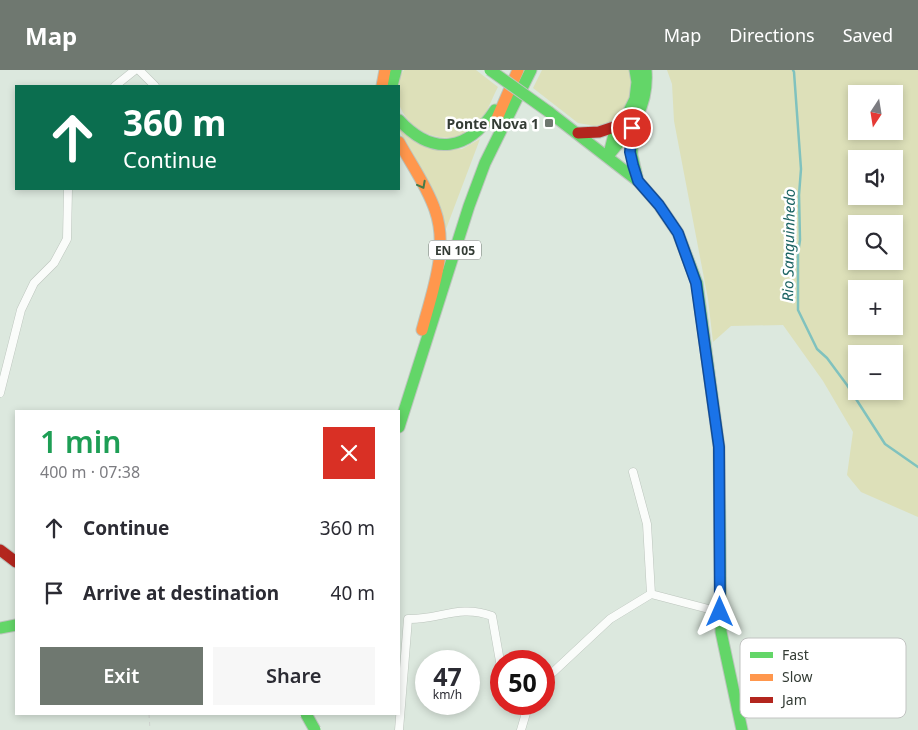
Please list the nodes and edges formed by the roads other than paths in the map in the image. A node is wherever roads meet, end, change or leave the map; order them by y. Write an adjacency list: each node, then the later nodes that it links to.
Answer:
1 (135, 70): 9 (street)
2 (139, 70): 10 (street)
3 (385, 70): 11 (main road)
4 (396, 70): 12 (main road)
5 (490, 70): 16 (main road, bridge)
6 (635, 70): 14 (main road)
7 (646, 70): 15 (main road)
8 (524, 72): 13 (main road); 21 (main road, EN 105); 24 (main road, EN 105)
9 (116, 85)
10 (154, 85)
11 (382, 85)
12 (392, 85)
13 (400, 122)
14 (617, 126): 16 (main road); 18 (main road)
15 (632, 128): 18 (main road); 19 (main road)
16 (578, 133): 18 (main road)
17 (400, 144): 21 (main road, one-way to 21)
18 (608, 156): 19 (main road)
19 (638, 181): 29 (main road)
20 (68, 190): 22 (street)
21 (420, 340): 23 (main road, EN 105)
22 (0, 393)
23 (400, 415)
24 (400, 424)
25 (633, 472): 28 (street)
26 (0, 550): 27 (main road)
27 (15, 561)
28 (650, 594): 29 (street); 33 (street)
29 (720, 612): 41 (main road)
30 (15, 625): 31 (main road)
31 (0, 628)
32 (498, 650): 39 (street)
33 (555, 670)
34 (307, 715): 38 (main road, bridge)
35 (313, 715): 37 (main road)
36 (525, 715): 40 (street)
37 (309, 730)
38 (315, 730)
39 (399, 730)
40 (521, 730)
41 (742, 730)

